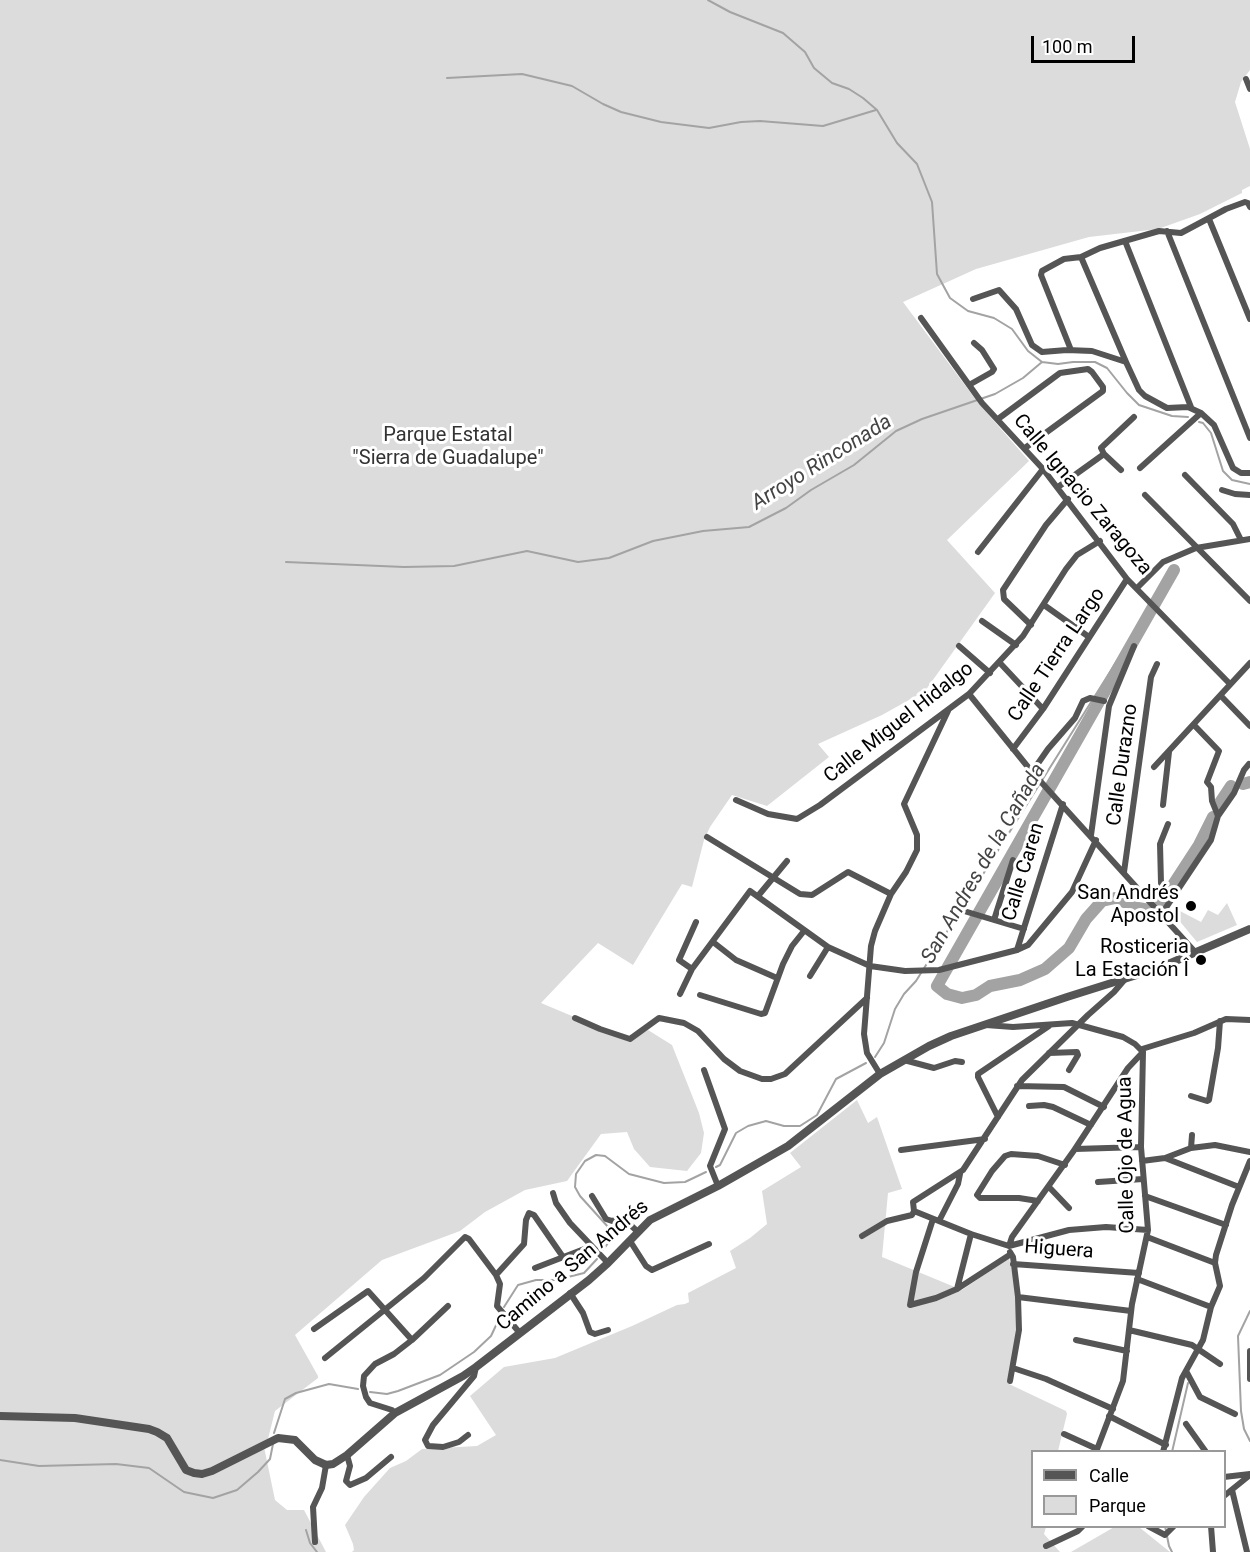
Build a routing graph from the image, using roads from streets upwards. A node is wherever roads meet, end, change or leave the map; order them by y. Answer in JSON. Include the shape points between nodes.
{"nodes":[{"id":1,"x":1246,"y":79,"type":"dead end"},
{"id":2,"x":1250,"y":89,"type":"edge"},
{"id":3,"x":1248,"y":205,"type":"edge"},
{"id":4,"x":1209,"y":219,"type":"junction"},
{"id":5,"x":1167,"y":231,"type":"junction"},
{"id":6,"x":1125,"y":241,"type":"junction"},
{"id":7,"x":1081,"y":257,"type":"junction"},
{"id":8,"x":973,"y":299,"type":"dead end"},
{"id":9,"x":921,"y":318,"type":"dead end"},
{"id":10,"x":1250,"y":319,"type":"edge"},
{"id":11,"x":974,"y":343,"type":"dead end"},
{"id":12,"x":1071,"y":350,"type":"junction"},
{"id":13,"x":1126,"y":362,"type":"junction"},
{"id":14,"x":969,"y":385,"type":"junction"},
{"id":15,"x":1191,"y":407,"type":"junction"},
{"id":16,"x":1201,"y":413,"type":"junction"},
{"id":17,"x":1134,"y":417,"type":"dead end"},
{"id":18,"x":998,"y":420,"type":"junction"},
{"id":19,"x":1250,"y":438,"type":"edge"},
{"id":20,"x":1025,"y":448,"type":"junction"},
{"id":21,"x":1104,"y":454,"type":"junction"},
{"id":22,"x":1140,"y":468,"type":"dead end"},
{"id":23,"x":1043,"y":469,"type":"junction"},
{"id":24,"x":1121,"y":470,"type":"dead end"},
{"id":25,"x":1250,"y":473,"type":"edge"},
{"id":26,"x":1185,"y":475,"type":"dead end"},
{"id":27,"x":1058,"y":487,"type":"junction"},
{"id":28,"x":1222,"y":490,"type":"dead end"},
{"id":29,"x":1145,"y":495,"type":"dead end"},
{"id":30,"x":1250,"y":495,"type":"edge"},
{"id":31,"x":1068,"y":500,"type":"junction"},
{"id":32,"x":1250,"y":539,"type":"edge"},
{"id":33,"x":1241,"y":540,"type":"junction"},
{"id":34,"x":1100,"y":541,"type":"junction"},
{"id":35,"x":1196,"y":548,"type":"junction"},
{"id":36,"x":978,"y":552,"type":"dead end"},
{"id":37,"x":1127,"y":579,"type":"junction"},
{"id":38,"x":1137,"y":588,"type":"junction"},
{"id":39,"x":1250,"y":601,"type":"edge"},
{"id":40,"x":1044,"y":605,"type":"junction"},
{"id":41,"x":982,"y":621,"type":"dead end"},
{"id":42,"x":1031,"y":625,"type":"junction"},
{"id":43,"x":1089,"y":637,"type":"junction"},
{"id":44,"x":1016,"y":645,"type":"junction"},
{"id":45,"x":958,"y":646,"type":"dead end"},
{"id":46,"x":1134,"y":646,"type":"dead end"},
{"id":47,"x":1000,"y":663,"type":"junction"},
{"id":48,"x":1250,"y":663,"type":"edge"},
{"id":49,"x":1157,"y":664,"type":"dead end"},
{"id":50,"x":990,"y":673,"type":"junction"},
{"id":51,"x":1230,"y":684,"type":"junction"},
{"id":52,"x":969,"y":694,"type":"junction"},
{"id":53,"x":1221,"y":696,"type":"junction"},
{"id":54,"x":1104,"y":701,"type":"dead end"},
{"id":55,"x":1043,"y":709,"type":"junction"},
{"id":56,"x":948,"y":711,"type":"junction"},
{"id":57,"x":1194,"y":725,"type":"junction"},
{"id":58,"x":1250,"y":726,"type":"edge"},
{"id":59,"x":1013,"y":749,"type":"junction"},
{"id":60,"x":1169,"y":751,"type":"junction"},
{"id":61,"x":1249,"y":764,"type":"edge"},
{"id":62,"x":1154,"y":767,"type":"dead end"},
{"id":63,"x":1032,"y":772,"type":"junction"},
{"id":64,"x":736,"y":800,"type":"dead end"},
{"id":65,"x":1063,"y":804,"type":"junction"},
{"id":66,"x":1163,"y":805,"type":"dead end"},
{"id":67,"x":1018,"y":814,"type":"dead end"},
{"id":68,"x":1218,"y":816,"type":"junction"},
{"id":69,"x":1168,"y":824,"type":"dead end"},
{"id":70,"x":1091,"y":835,"type":"junction"},
{"id":71,"x":707,"y":837,"type":"dead end"},
{"id":72,"x":1096,"y":840,"type":"junction"},
{"id":73,"x":788,"y":861,"type":"dead end"},
{"id":74,"x":1013,"y":861,"type":"dead end"},
{"id":75,"x":1124,"y":872,"type":"junction"},
{"id":76,"x":772,"y":878,"type":"junction"},
{"id":77,"x":891,"y":894,"type":"junction"},
{"id":78,"x":758,"y":896,"type":"junction"},
{"id":79,"x":1173,"y":897,"type":"junction"},
{"id":80,"x":964,"y":911,"type":"dead end"},
{"id":81,"x":1161,"y":915,"type":"junction"},
{"id":82,"x":1117,"y":916,"type":"dead end"},
{"id":83,"x":994,"y":920,"type":"junction"},
{"id":84,"x":696,"y":922,"type":"dead end"},
{"id":85,"x":1024,"y":928,"type":"junction"},
{"id":86,"x":1250,"y":929,"type":"edge"},
{"id":87,"x":804,"y":931,"type":"junction"},
{"id":88,"x":713,"y":942,"type":"junction"},
{"id":89,"x":828,"y":947,"type":"junction"},
{"id":90,"x":1017,"y":950,"type":"junction"},
{"id":91,"x":1196,"y":953,"type":"junction"},
{"id":92,"x":870,"y":966,"type":"junction"},
{"id":93,"x":692,"y":969,"type":"junction"},
{"id":94,"x":810,"y":976,"type":"dead end"},
{"id":95,"x":777,"y":978,"type":"junction"},
{"id":96,"x":1126,"y":978,"type":"junction"},
{"id":97,"x":680,"y":994,"type":"dead end"},
{"id":98,"x":700,"y":995,"type":"dead end"},
{"id":99,"x":867,"y":997,"type":"junction"},
{"id":100,"x":575,"y":1018,"type":"dead end"},
{"id":101,"x":1250,"y":1020,"type":"edge"},
{"id":102,"x":1220,"y":1021,"type":"junction"},
{"id":103,"x":1051,"y":1024,"type":"junction"},
{"id":104,"x":1079,"y":1024,"type":"junction"},
{"id":105,"x":986,"y":1026,"type":"junction"},
{"id":106,"x":1143,"y":1052,"type":"junction"},
{"id":107,"x":1049,"y":1053,"type":"junction"},
{"id":108,"x":904,"y":1060,"type":"junction"},
{"id":109,"x":962,"y":1062,"type":"dead end"},
{"id":110,"x":704,"y":1070,"type":"dead end"},
{"id":111,"x":1069,"y":1070,"type":"dead end"},
{"id":112,"x":880,"y":1074,"type":"junction"},
{"id":113,"x":1017,"y":1086,"type":"junction"},
{"id":114,"x":1191,"y":1096,"type":"dead end"},
{"id":115,"x":1029,"y":1106,"type":"dead end"},
{"id":116,"x":1104,"y":1107,"type":"junction"},
{"id":117,"x":998,"y":1117,"type":"junction"},
{"id":118,"x":1092,"y":1125,"type":"junction"},
{"id":119,"x":1192,"y":1135,"type":"dead end"},
{"id":120,"x":985,"y":1139,"type":"junction"},
{"id":121,"x":1141,"y":1147,"type":"junction"},
{"id":122,"x":1191,"y":1148,"type":"junction"},
{"id":123,"x":1075,"y":1149,"type":"junction"},
{"id":124,"x":901,"y":1150,"type":"dead end"},
{"id":125,"x":1250,"y":1152,"type":"edge"},
{"id":126,"x":1165,"y":1158,"type":"junction"},
{"id":127,"x":1142,"y":1161,"type":"junction"},
{"id":128,"x":1250,"y":1161,"type":"edge"},
{"id":129,"x":1065,"y":1165,"type":"junction"},
{"id":130,"x":960,"y":1174,"type":"junction"},
{"id":131,"x":1143,"y":1179,"type":"junction"},
{"id":132,"x":1098,"y":1182,"type":"dead end"},
{"id":133,"x":718,"y":1186,"type":"junction"},
{"id":134,"x":1049,"y":1187,"type":"junction"},
{"id":135,"x":1239,"y":1187,"type":"junction"},
{"id":136,"x":553,"y":1193,"type":"dead end"},
{"id":137,"x":592,"y":1196,"type":"dead end"},
{"id":138,"x":1145,"y":1197,"type":"junction"},
{"id":139,"x":1038,"y":1201,"type":"junction"},
{"id":140,"x":1069,"y":1208,"type":"dead end"},
{"id":141,"x":914,"y":1211,"type":"junction"},
{"id":142,"x":936,"y":1220,"type":"junction"},
{"id":143,"x":1226,"y":1225,"type":"junction"},
{"id":144,"x":1148,"y":1230,"type":"junction"},
{"id":145,"x":638,"y":1232,"type":"junction"},
{"id":146,"x":971,"y":1234,"type":"junction"},
{"id":147,"x":862,"y":1236,"type":"dead end"},
{"id":148,"x":1147,"y":1237,"type":"junction"},
{"id":149,"x":630,"y":1241,"type":"junction"},
{"id":150,"x":710,"y":1244,"type":"dead end"},
{"id":151,"x":592,"y":1246,"type":"junction"},
{"id":152,"x":1009,"y":1246,"type":"junction"},
{"id":153,"x":1011,"y":1254,"type":"junction"},
{"id":154,"x":563,"y":1257,"type":"junction"},
{"id":155,"x":608,"y":1263,"type":"junction"},
{"id":156,"x":1013,"y":1263,"type":"junction"},
{"id":157,"x":1215,"y":1263,"type":"junction"},
{"id":158,"x":535,"y":1268,"type":"dead end"},
{"id":159,"x":496,"y":1275,"type":"junction"},
{"id":160,"x":1138,"y":1276,"type":"junction"},
{"id":161,"x":957,"y":1289,"type":"junction"},
{"id":162,"x":570,"y":1293,"type":"junction"},
{"id":163,"x":1018,"y":1297,"type":"junction"},
{"id":164,"x":448,"y":1306,"type":"dead end"},
{"id":165,"x":1211,"y":1307,"type":"junction"},
{"id":166,"x":386,"y":1310,"type":"junction"},
{"id":167,"x":1131,"y":1311,"type":"junction"},
{"id":168,"x":314,"y":1329,"type":"dead end"},
{"id":169,"x":608,"y":1330,"type":"dead end"},
{"id":170,"x":1129,"y":1330,"type":"junction"},
{"id":171,"x":519,"y":1332,"type":"junction"},
{"id":172,"x":412,"y":1340,"type":"junction"},
{"id":173,"x":1076,"y":1340,"type":"dead end"},
{"id":174,"x":1198,"y":1348,"type":"junction"},
{"id":175,"x":1127,"y":1351,"type":"junction"},
{"id":176,"x":1250,"y":1352,"type":"edge"},
{"id":177,"x":325,"y":1358,"type":"dead end"},
{"id":178,"x":1220,"y":1364,"type":"dead end"},
{"id":179,"x":476,"y":1367,"type":"junction"},
{"id":180,"x":1013,"y":1368,"type":"junction"},
{"id":181,"x":1186,"y":1371,"type":"junction"},
{"id":182,"x":1250,"y":1379,"type":"edge"},
{"id":183,"x":1010,"y":1381,"type":"dead end"},
{"id":184,"x":1113,"y":1409,"type":"junction"},
{"id":185,"x":395,"y":1413,"type":"junction"},
{"id":186,"x":1235,"y":1414,"type":"dead end"},
{"id":187,"x":0,"y":1416,"type":"edge"},
{"id":188,"x":1109,"y":1416,"type":"junction"},
{"id":189,"x":1186,"y":1424,"type":"dead end"},
{"id":190,"x":1064,"y":1434,"type":"dead end"},
{"id":191,"x":468,"y":1435,"type":"dead end"},
{"id":192,"x":1165,"y":1448,"type":"edge"},
{"id":193,"x":1096,"y":1450,"type":"edge"},
{"id":194,"x":1205,"y":1450,"type":"edge"},
{"id":195,"x":347,"y":1455,"type":"junction"},
{"id":196,"x":391,"y":1457,"type":"dead end"},
{"id":197,"x":326,"y":1465,"type":"junction"},
{"id":198,"x":1250,"y":1474,"type":"edge"},
{"id":199,"x":1226,"y":1477,"type":"edge"},
{"id":200,"x":1232,"y":1490,"type":"junction"},
{"id":201,"x":1226,"y":1494,"type":"edge"},
{"id":202,"x":1082,"y":1528,"type":"edge"},
{"id":203,"x":1150,"y":1528,"type":"edge"},
{"id":204,"x":1173,"y":1528,"type":"edge"},
{"id":205,"x":1211,"y":1528,"type":"edge"},
{"id":206,"x":315,"y":1542,"type":"dead end"},
{"id":207,"x":1046,"y":1546,"type":"dead end"},
{"id":208,"x":1213,"y":1552,"type":"edge"},
{"id":209,"x":1247,"y":1552,"type":"edge"}],
"edges":[{"from":1,"to":2,"type":"street"},
{"from":3,"to":4,"type":"street","via":[[1226,209]]},
{"from":4,"to":5,"type":"street","via":[[1181,233]]},
{"from":4,"to":10,"type":"street"},
{"from":5,"to":6,"type":"street"},
{"from":5,"to":19,"type":"street"},
{"from":6,"to":7,"type":"street"},
{"from":6,"to":15,"type":"street"},
{"from":7,"to":12,"type":"street","via":[[1064,259],[1041,273]]},
{"from":7,"to":13,"type":"street"},
{"from":8,"to":12,"type":"street","via":[[998,289],[1016,309],[1033,346],[1045,352]]},
{"from":9,"to":14,"type":"street","name":"Calle Ignacio Zaragoza"},
{"from":11,"to":14,"type":"street","via":[[994,369]]},
{"from":12,"to":13,"type":"street","via":[[1092,351]]},
{"from":13,"to":15,"type":"street","via":[[1145,396],[1167,408]]},
{"from":14,"to":18,"type":"street","name":"Calle Ignacio Zaragoza"},
{"from":15,"to":16,"type":"street"},
{"from":16,"to":22,"type":"street"},
{"from":16,"to":25,"type":"street","via":[[1214,425],[1233,468]]},
{"from":17,"to":21,"type":"street","via":[[1103,444]]},
{"from":18,"to":20,"type":"street","name":"Calle Ignacio Zaragoza"},
{"from":18,"to":20,"type":"street","via":[[1057,375],[1090,370],[1103,390],[1101,393]]},
{"from":20,"to":23,"type":"street","name":"Calle Ignacio Zaragoza"},
{"from":21,"to":24,"type":"street"},
{"from":21,"to":27,"type":"street"},
{"from":23,"to":27,"type":"street","name":"Calle Ignacio Zaragoza"},
{"from":23,"to":36,"type":"street"},
{"from":26,"to":33,"type":"street","via":[[1233,524]]},
{"from":27,"to":31,"type":"street","name":"Calle Ignacio Zaragoza"},
{"from":28,"to":30,"type":"street"},
{"from":29,"to":35,"type":"street"},
{"from":31,"to":34,"type":"street","name":"Calle Ignacio Zaragoza"},
{"from":31,"to":42,"type":"street","via":[[1040,534],[1002,594]]},
{"from":32,"to":33,"type":"street"},
{"from":33,"to":35,"type":"street"},
{"from":34,"to":37,"type":"street","name":"Calle Ignacio Zaragoza"},
{"from":34,"to":40,"type":"street","name":"Calle Miguel Hidalgo","via":[[1077,555]]},
{"from":35,"to":38,"type":"street","via":[[1163,562]]},
{"from":35,"to":39,"type":"street"},
{"from":37,"to":38,"type":"street","name":"Calle Ignacio Zaragoza"},
{"from":37,"to":43,"type":"street","name":"Calle Tierra Largo"},
{"from":38,"to":51,"type":"street","name":"Calle Ignacio Zaragoza"},
{"from":40,"to":42,"type":"street","name":"Calle Miguel Hidalgo"},
{"from":40,"to":43,"type":"street"},
{"from":41,"to":44,"type":"street"},
{"from":42,"to":44,"type":"street","name":"Calle Miguel Hidalgo"},
{"from":43,"to":55,"type":"street","name":"Calle Tierra Largo"},
{"from":44,"to":47,"type":"street","name":"Calle Miguel Hidalgo"},
{"from":45,"to":50,"type":"street"},
{"from":46,"to":70,"type":"street","via":[[1109,705]]},
{"from":47,"to":50,"type":"street","name":"Calle Miguel Hidalgo"},
{"from":47,"to":55,"type":"street"},
{"from":48,"to":51,"type":"street"},
{"from":49,"to":75,"type":"street","name":"Calle Durazno","via":[[1151,677]]},
{"from":50,"to":52,"type":"street","name":"Calle Miguel Hidalgo"},
{"from":51,"to":53,"type":"street"},
{"from":52,"to":56,"type":"street","name":"Calle Miguel Hidalgo"},
{"from":52,"to":59,"type":"street","name":"Calle Durazno"},
{"from":53,"to":57,"type":"street"},
{"from":53,"to":58,"type":"street"},
{"from":54,"to":63,"type":"street","via":[[1083,701],[1075,718]]},
{"from":55,"to":59,"type":"street","name":"Calle Tierra Largo"},
{"from":56,"to":64,"type":"street","name":"Calle Miguel Hidalgo","via":[[797,819],[768,814]]},
{"from":56,"to":77,"type":"street","via":[[905,798],[917,850]]},
{"from":57,"to":60,"type":"street"},
{"from":57,"to":68,"type":"street","via":[[1219,752],[1207,782]]},
{"from":59,"to":63,"type":"street","name":"Calle Durazno"},
{"from":60,"to":62,"type":"street"},
{"from":60,"to":66,"type":"street"},
{"from":61,"to":68,"type":"street"},
{"from":63,"to":65,"type":"street","name":"Calle Durazno"},
{"from":63,"to":67,"type":"street"},
{"from":65,"to":70,"type":"street","name":"Calle Durazno"},
{"from":65,"to":85,"type":"street","name":"Calle Caren"},
{"from":68,"to":79,"type":"street","via":[[1210,840]]},
{"from":69,"to":79,"type":"street","via":[[1160,844],[1161,883]]},
{"from":70,"to":72,"type":"street","name":"Calle Durazno"},
{"from":71,"to":76,"type":"street"},
{"from":72,"to":75,"type":"street","name":"Calle Durazno"},
{"from":72,"to":90,"type":"street","via":[[1072,892],[1028,945]]},
{"from":73,"to":76,"type":"street"},
{"from":74,"to":83,"type":"street"},
{"from":75,"to":81,"type":"street","name":"Calle Durazno"},
{"from":76,"to":77,"type":"street","via":[[800,894],[812,895],[848,872]]},
{"from":76,"to":78,"type":"street"},
{"from":77,"to":92,"type":"street","via":[[873,938]]},
{"from":78,"to":87,"type":"street"},
{"from":78,"to":88,"type":"street","via":[[750,891]]},
{"from":79,"to":81,"type":"street"},
{"from":80,"to":83,"type":"street"},
{"from":81,"to":82,"type":"street"},
{"from":81,"to":91,"type":"street","name":"Calle Durazno"},
{"from":83,"to":85,"type":"street"},
{"from":84,"to":93,"type":"street","via":[[680,960]]},
{"from":85,"to":90,"type":"street","name":"Calle Caren"},
{"from":86,"to":91,"type":"street","name":"Camino a San Andrés"},
{"from":87,"to":89,"type":"street"},
{"from":87,"to":95,"type":"street"},
{"from":88,"to":93,"type":"street"},
{"from":88,"to":95,"type":"street","via":[[736,960]]},
{"from":89,"to":92,"type":"street"},
{"from":89,"to":94,"type":"street"},
{"from":90,"to":92,"type":"street","via":[[939,970]]},
{"from":91,"to":96,"type":"street","name":"Camino a San Andrés"},
{"from":92,"to":99,"type":"street"},
{"from":93,"to":97,"type":"street"},
{"from":95,"to":98,"type":"street","via":[[765,1013],[761,1014]]},
{"from":96,"to":104,"type":"street"},
{"from":96,"to":105,"type":"street","name":"Camino a San Andrés"},
{"from":99,"to":100,"type":"street","via":[[785,1074],[771,1079],[740,1071],[698,1031],[684,1023],[659,1018],[630,1039]]},
{"from":99,"to":112,"type":"street","via":[[865,1046]]},
{"from":101,"to":102,"type":"street"},
{"from":102,"to":106,"type":"street","via":[[1142,1049]]},
{"from":102,"to":114,"type":"street","via":[[1208,1101]]},
{"from":103,"to":104,"type":"street","name":"Calle Ojo de Agua"},
{"from":103,"to":105,"type":"street","name":"Calle Ojo de Agua"},
{"from":103,"to":117,"type":"street","via":[[977,1074]]},
{"from":104,"to":106,"type":"street","name":"Calle Ojo de Agua","via":[[1123,1038]]},
{"from":104,"to":107,"type":"street"},
{"from":105,"to":108,"type":"street","name":"Camino a San Andrés","via":[[951,1036]]},
{"from":106,"to":116,"type":"street"},
{"from":106,"to":121,"type":"street","name":"Calle Ojo de Agua"},
{"from":107,"to":111,"type":"street","via":[[1077,1052]]},
{"from":107,"to":113,"type":"street"},
{"from":108,"to":109,"type":"street","via":[[934,1068]]},
{"from":108,"to":112,"type":"street","name":"Camino a San Andrés"},
{"from":110,"to":133,"type":"street","via":[[725,1129],[710,1166]]},
{"from":112,"to":133,"type":"street","name":"Camino a San Andrés","via":[[797,1140]]},
{"from":113,"to":116,"type":"street","via":[[1059,1086]]},
{"from":113,"to":117,"type":"street"},
{"from":115,"to":118,"type":"street","via":[[1053,1107]]},
{"from":116,"to":118,"type":"street"},
{"from":117,"to":120,"type":"street"},
{"from":118,"to":123,"type":"street"},
{"from":119,"to":122,"type":"street"},
{"from":120,"to":124,"type":"street"},
{"from":120,"to":130,"type":"street"},
{"from":121,"to":123,"type":"street"},
{"from":121,"to":127,"type":"street","name":"Calle Ojo de Agua"},
{"from":122,"to":125,"type":"street","via":[[1215,1145]]},
{"from":122,"to":126,"type":"street"},
{"from":123,"to":129,"type":"street"},
{"from":126,"to":127,"type":"street"},
{"from":126,"to":135,"type":"street"},
{"from":127,"to":131,"type":"street","name":"Calle Ojo de Agua"},
{"from":128,"to":135,"type":"street"},
{"from":129,"to":134,"type":"street"},
{"from":129,"to":139,"type":"street","via":[[1038,1156],[1005,1156],[977,1195]]},
{"from":130,"to":141,"type":"street","via":[[913,1202]]},
{"from":130,"to":142,"type":"street"},
{"from":131,"to":132,"type":"street"},
{"from":131,"to":138,"type":"street","name":"Calle Ojo de Agua"},
{"from":133,"to":145,"type":"street","name":"Camino a San Andrés","via":[[655,1216]]},
{"from":134,"to":139,"type":"street"},
{"from":134,"to":140,"type":"street"},
{"from":135,"to":143,"type":"street"},
{"from":136,"to":151,"type":"street","via":[[570,1223]]},
{"from":137,"to":145,"type":"street","via":[[606,1219],[623,1218]]},
{"from":138,"to":143,"type":"street"},
{"from":138,"to":144,"type":"street","name":"Calle Ojo de Agua"},
{"from":139,"to":152,"type":"street"},
{"from":141,"to":142,"type":"street"},
{"from":141,"to":147,"type":"street"},
{"from":142,"to":146,"type":"street"},
{"from":142,"to":161,"type":"street","via":[[916,1272],[910,1305]]},
{"from":143,"to":157,"type":"street"},
{"from":144,"to":148,"type":"street","name":"Calle Ojo de Agua"},
{"from":144,"to":152,"type":"street","via":[[1069,1230]]},
{"from":145,"to":149,"type":"street","name":"Camino a San Andrés"},
{"from":146,"to":152,"type":"street"},
{"from":146,"to":161,"type":"street"},
{"from":148,"to":157,"type":"street"},
{"from":148,"to":160,"type":"street","name":"Calle Ojo de Agua"},
{"from":149,"to":150,"type":"street","via":[[652,1270]]},
{"from":149,"to":155,"type":"street","name":"Camino a San Andrés"},
{"from":151,"to":154,"type":"street"},
{"from":151,"to":155,"type":"street"},
{"from":152,"to":153,"type":"street"},
{"from":153,"to":156,"type":"street"},
{"from":153,"to":161,"type":"street"},
{"from":154,"to":158,"type":"street"},
{"from":154,"to":159,"type":"street","via":[[529,1213],[524,1244]]},
{"from":155,"to":162,"type":"street","name":"Camino a San Andrés"},
{"from":156,"to":160,"type":"street","name":"Higuera"},
{"from":156,"to":163,"type":"street"},
{"from":157,"to":165,"type":"street","via":[[1220,1286]]},
{"from":159,"to":166,"type":"street","via":[[466,1237]]},
{"from":159,"to":171,"type":"street","via":[[500,1284],[497,1306]]},
{"from":160,"to":165,"type":"street","name":"Higuera"},
{"from":160,"to":167,"type":"street","name":"Calle Ojo de Agua"},
{"from":162,"to":169,"type":"street","via":[[590,1332]]},
{"from":162,"to":171,"type":"street","name":"Camino a San Andrés"},
{"from":163,"to":167,"type":"street"},
{"from":163,"to":180,"type":"street","via":[[1019,1336]]},
{"from":164,"to":172,"type":"street"},
{"from":165,"to":174,"type":"street"},
{"from":166,"to":168,"type":"street","via":[[366,1291]]},
{"from":166,"to":172,"type":"street"},
{"from":166,"to":177,"type":"street"},
{"from":167,"to":170,"type":"street","name":"Calle Ojo de Agua"},
{"from":170,"to":174,"type":"street"},
{"from":170,"to":175,"type":"street","name":"Calle Ojo de Agua"},
{"from":171,"to":179,"type":"street","name":"Camino a San Andrés"},
{"from":172,"to":185,"type":"street","via":[[364,1376],[363,1386],[370,1403]]},
{"from":173,"to":175,"type":"street"},
{"from":174,"to":178,"type":"street"},
{"from":174,"to":181,"type":"street"},
{"from":175,"to":184,"type":"street","name":"Calle Ojo de Agua","via":[[1123,1381]]},
{"from":176,"to":182,"type":"street"},
{"from":179,"to":185,"type":"street","name":"Camino a San Andrés"},
{"from":179,"to":191,"type":"street","via":[[474,1376],[425,1440],[428,1446],[443,1447]]},
{"from":180,"to":183,"type":"street"},
{"from":180,"to":184,"type":"street"},
{"from":181,"to":186,"type":"street","via":[[1200,1397]]},
{"from":181,"to":192,"type":"street"},
{"from":184,"to":188,"type":"street","name":"Calle Ojo de Agua"},
{"from":185,"to":195,"type":"street","name":"Camino a San Andrés"},
{"from":187,"to":197,"type":"street","via":[[75,1418],[149,1429],[166,1438],[186,1470],[194,1473],[212,1471],[278,1438],[294,1440],[315,1461]]},
{"from":188,"to":192,"type":"street"},
{"from":188,"to":193,"type":"street","name":"Calle Ojo de Agua"},
{"from":189,"to":194,"type":"street"},
{"from":190,"to":193,"type":"street"},
{"from":195,"to":196,"type":"street","via":[[350,1466],[346,1481],[350,1485],[366,1479]]},
{"from":195,"to":197,"type":"street","name":"Camino a San Andrés"},
{"from":197,"to":206,"type":"street","via":[[313,1508]]},
{"from":198,"to":199,"type":"street"},
{"from":198,"to":200,"type":"street"},
{"from":200,"to":201,"type":"street"},
{"from":200,"to":209,"type":"street"},
{"from":202,"to":207,"type":"street"},
{"from":203,"to":204,"type":"street","via":[[1165,1535]]},
{"from":205,"to":208,"type":"street"}]}
